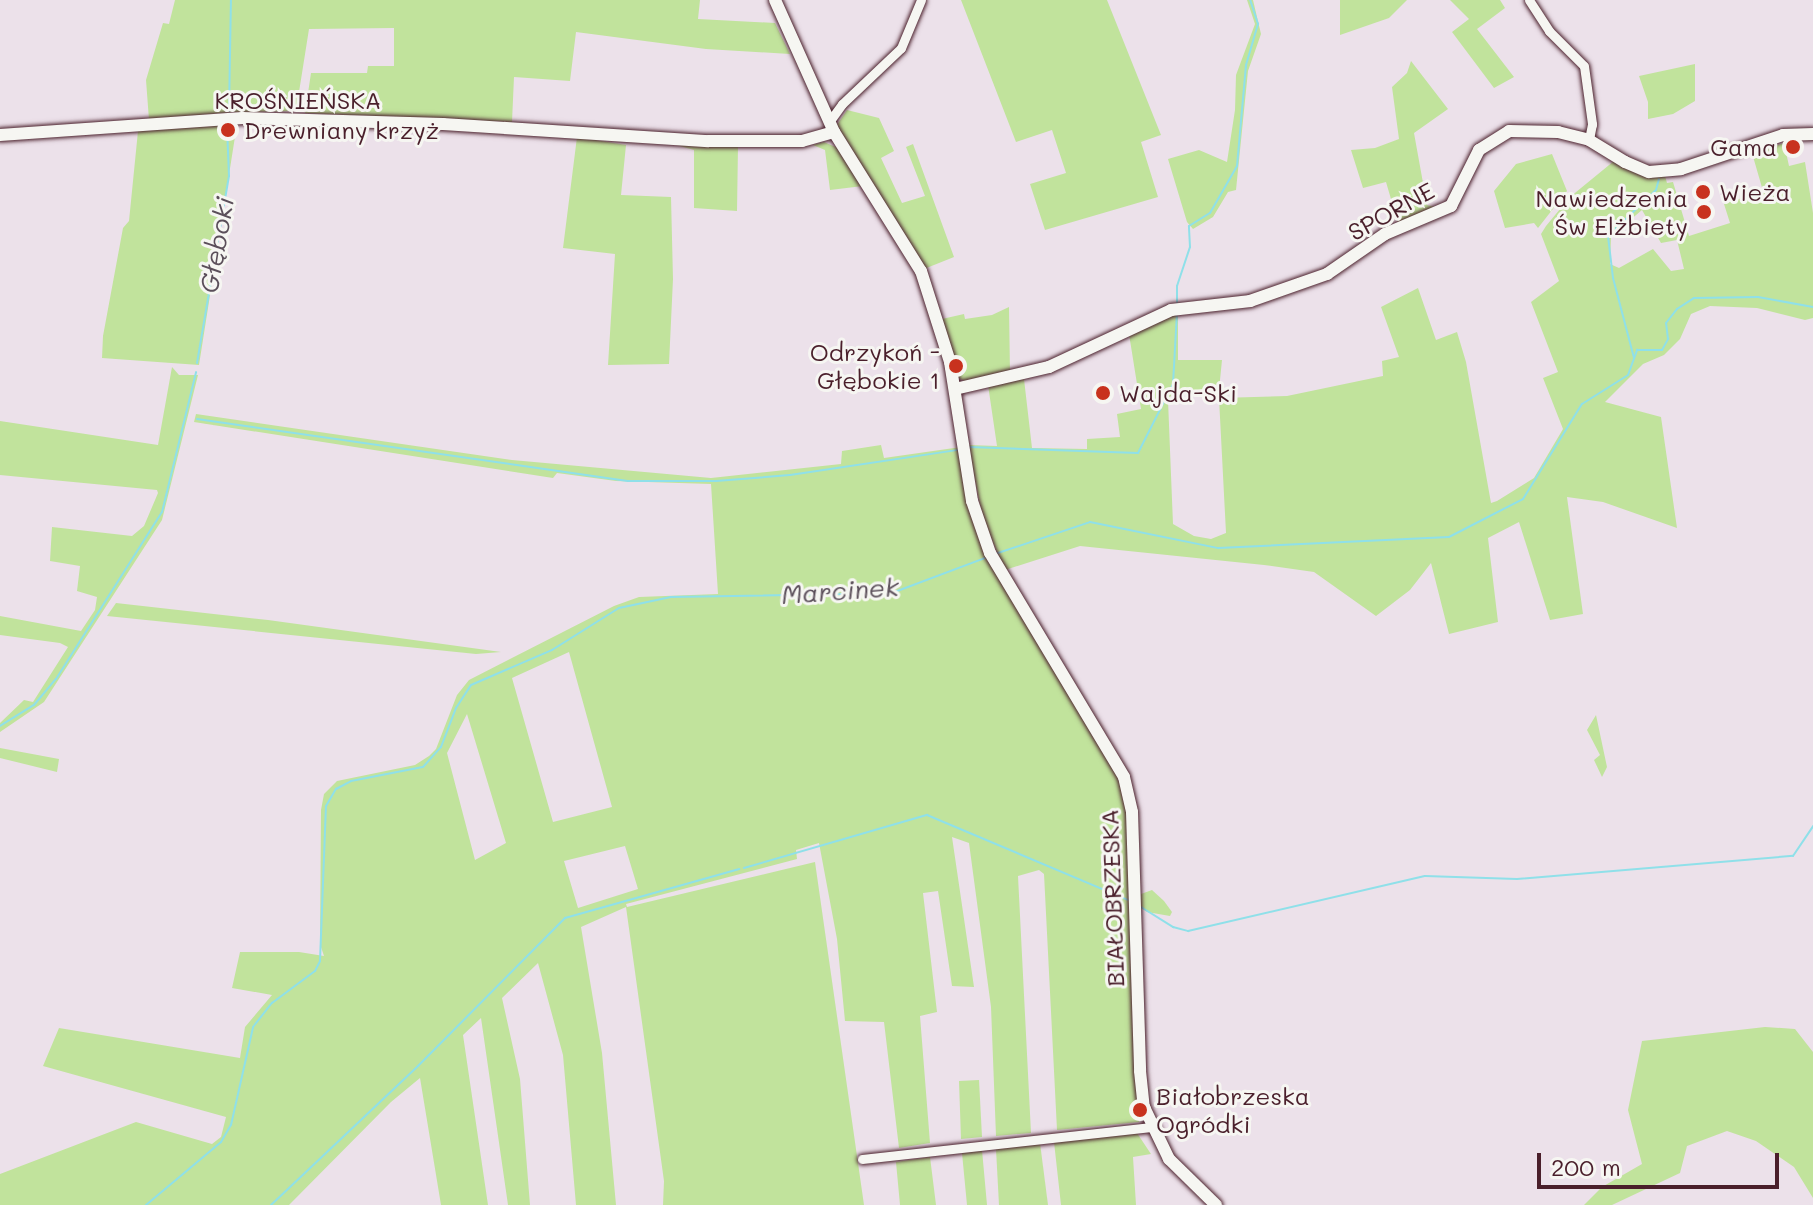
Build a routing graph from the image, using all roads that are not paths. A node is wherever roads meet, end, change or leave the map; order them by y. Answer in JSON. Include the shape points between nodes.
{"nodes":[{"id":1,"x":775,"y":0,"type":"edge"},
{"id":2,"x":921,"y":0,"type":"edge"},
{"id":3,"x":1529,"y":0,"type":"edge"},
{"id":4,"x":832,"y":127,"type":"junction"},
{"id":5,"x":1813,"y":134,"type":"edge"},
{"id":6,"x":0,"y":135,"type":"edge"},
{"id":7,"x":1589,"y":140,"type":"junction"},
{"id":8,"x":959,"y":388,"type":"junction"},
{"id":9,"x":1151,"y":1127,"type":"junction"},
{"id":10,"x":862,"y":1159,"type":"dead end"},
{"id":11,"x":1216,"y":1205,"type":"edge"}],
"edges":[{"from":1,"to":4,"type":"street","name":"BIAŁOBRZESKA"},
{"from":2,"to":4,"type":"street","via":[[901,48],[842,104]]},
{"from":3,"to":7,"type":"street","via":[[1549,31],[1584,66],[1592,124]]},
{"from":4,"to":6,"type":"street","name":"KROŚNIEŃSKA","via":[[802,141],[708,141],[242,118]]},
{"from":4,"to":8,"type":"street","name":"BIAŁOBRZESKA","via":[[921,271]]},
{"from":5,"to":7,"type":"street","name":"SPORNE","via":[[1766,140],[1669,172],[1639,169]]},
{"from":7,"to":8,"type":"street","name":"SPORNE","via":[[1526,129],[1498,135],[1479,150],[1451,206],[1385,234],[1327,274],[1250,301],[1177,309],[1049,367]]},
{"from":8,"to":9,"type":"street","name":"BIAŁOBRZESKA","via":[[972,501],[992,556],[1109,749],[1129,793],[1140,1071]]},
{"from":9,"to":10,"type":"street"},
{"from":9,"to":11,"type":"street","name":"BIAŁOBRZESKA","via":[[1169,1159]]}]}
